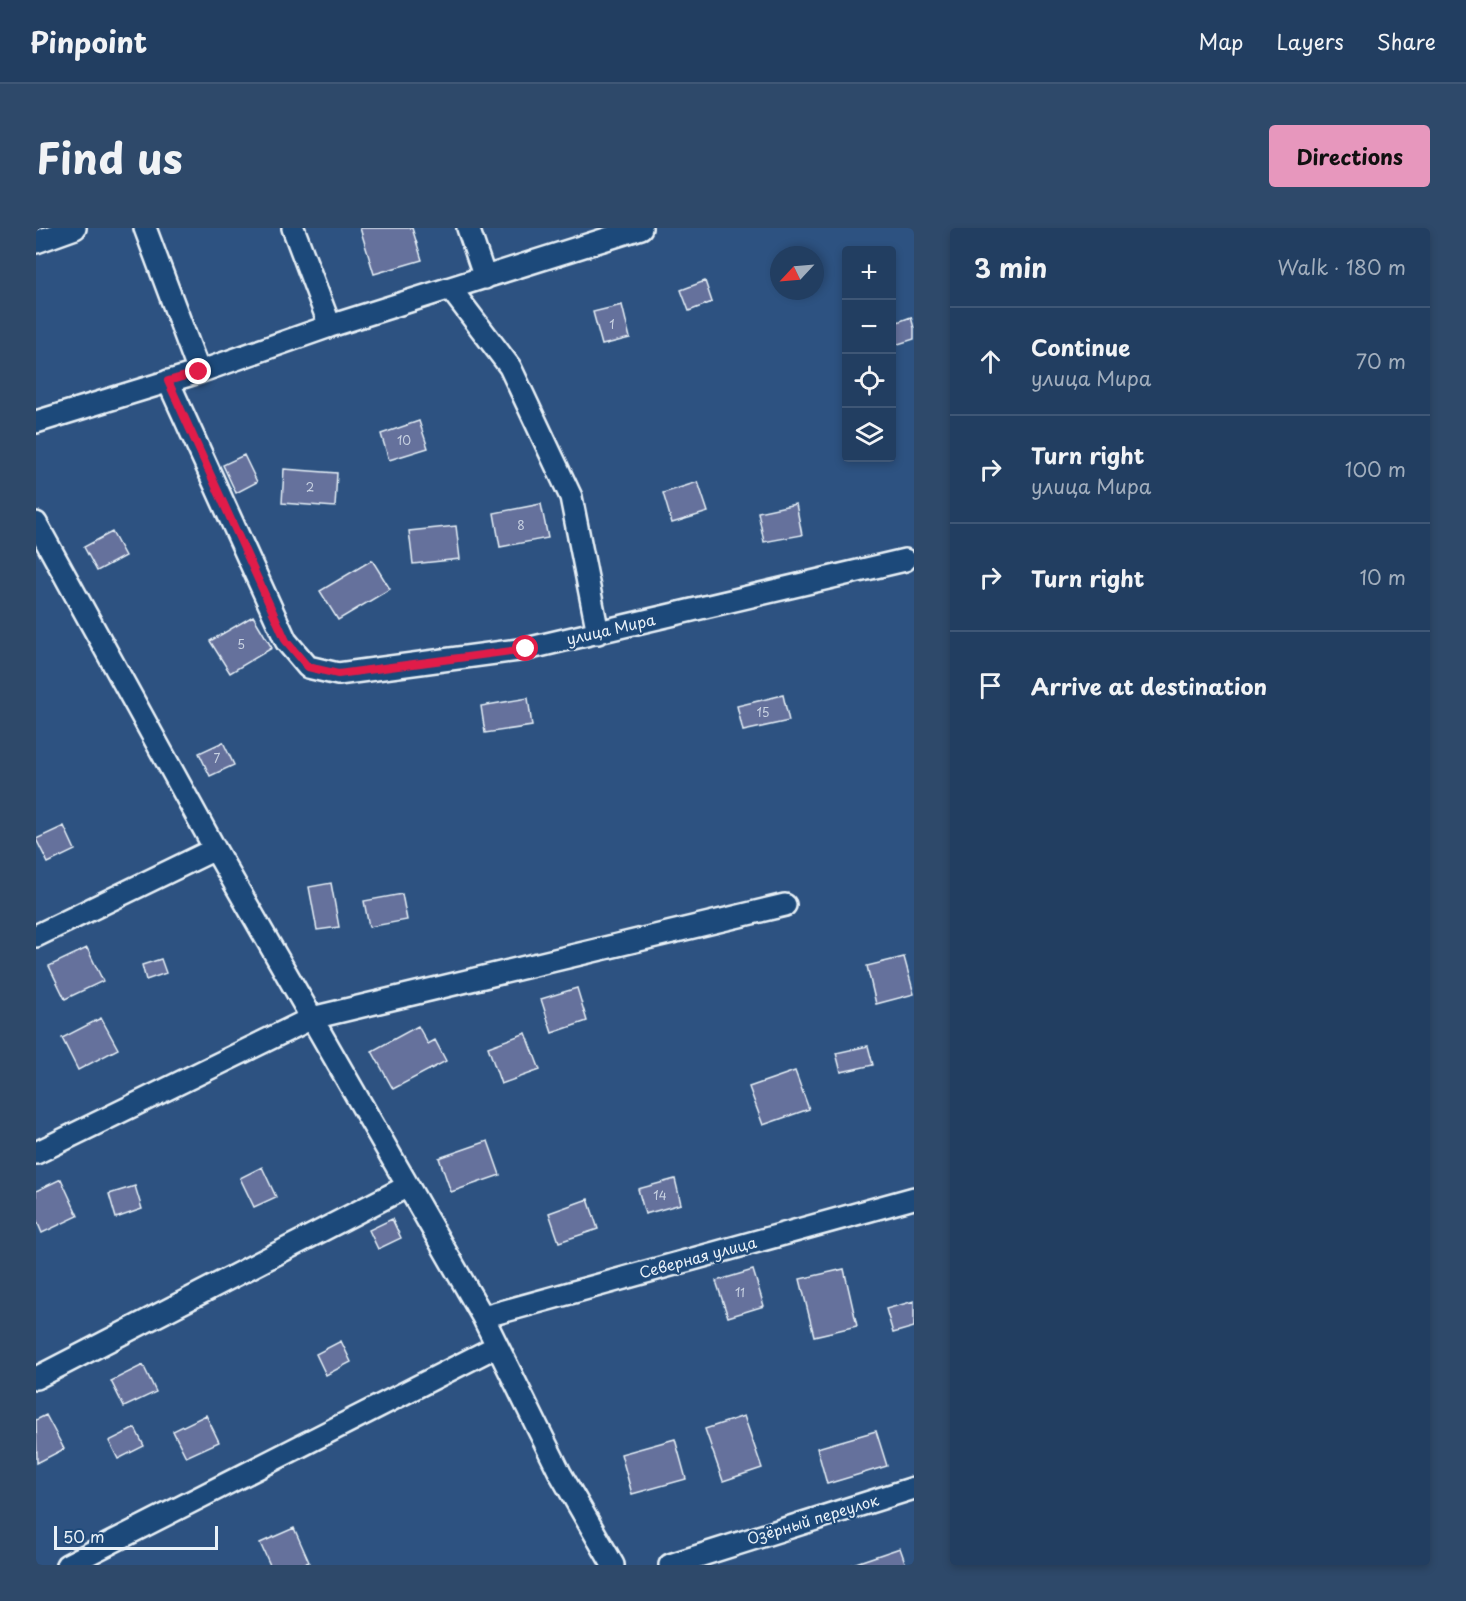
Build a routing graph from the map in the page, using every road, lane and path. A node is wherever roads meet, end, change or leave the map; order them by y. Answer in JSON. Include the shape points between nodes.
{"nodes":[{"id":1,"x":75,"y":228,"type":"edge"},
{"id":2,"x":145,"y":228,"type":"edge"},
{"id":3,"x":293,"y":228,"type":"edge"},
{"id":4,"x":468,"y":228,"type":"edge"},
{"id":5,"x":642,"y":228,"type":"edge"},
{"id":6,"x":36,"y":242,"type":"edge"},
{"id":7,"x":485,"y":278,"type":"junction"},
{"id":8,"x":450,"y":288,"type":"junction"},
{"id":9,"x":330,"y":326,"type":"junction"},
{"id":10,"x":199,"y":372,"type":"junction"},
{"id":11,"x":168,"y":381,"type":"junction"},
{"id":12,"x":36,"y":422,"type":"edge"},
{"id":13,"x":36,"y":523,"type":"edge"},
{"id":14,"x":905,"y":560,"type":"dead end"},
{"id":15,"x":598,"y":633,"type":"junction"},
{"id":16,"x":215,"y":849,"type":"junction"},
{"id":17,"x":785,"y":905,"type":"dead end"},
{"id":18,"x":36,"y":936,"type":"edge"},
{"id":19,"x":312,"y":1018,"type":"junction"},
{"id":20,"x":36,"y":1153,"type":"edge"},
{"id":21,"x":408,"y":1186,"type":"junction"},
{"id":22,"x":914,"y":1198,"type":"edge"},
{"id":23,"x":483,"y":1317,"type":"junction"},
{"id":24,"x":497,"y":1346,"type":"junction"},
{"id":25,"x":36,"y":1378,"type":"edge"},
{"id":26,"x":914,"y":1488,"type":"edge"},
{"id":27,"x":673,"y":1564,"type":"edge"},
{"id":28,"x":67,"y":1565,"type":"edge"},
{"id":29,"x":613,"y":1565,"type":"edge"}],
"edges":[{"from":1,"to":6,"type":"street"},
{"from":2,"to":10,"type":"street"},
{"from":3,"to":9,"type":"street"},
{"from":4,"to":7,"type":"street"},
{"from":5,"to":7,"type":"street"},
{"from":7,"to":8,"type":"street"},
{"from":8,"to":9,"type":"street"},
{"from":8,"to":15,"type":"street","via":[[510,367],[572,497]]},
{"from":9,"to":10,"type":"street"},
{"from":10,"to":11,"type":"street"},
{"from":11,"to":12,"type":"street"},
{"from":11,"to":15,"type":"street","name":"улица Мира","via":[[286,641],[308,667],[338,674],[526,649]]},
{"from":13,"to":16,"type":"street"},
{"from":14,"to":15,"type":"street","name":"улица Мира"},
{"from":16,"to":18,"type":"street"},
{"from":16,"to":19,"type":"street"},
{"from":17,"to":19,"type":"street"},
{"from":19,"to":20,"type":"street"},
{"from":19,"to":21,"type":"street"},
{"from":21,"to":23,"type":"street"},
{"from":21,"to":25,"type":"street"},
{"from":22,"to":23,"type":"street","name":"Северная улица"},
{"from":23,"to":24,"type":"street"},
{"from":24,"to":28,"type":"street"},
{"from":24,"to":29,"type":"street","via":[[560,1473]]},
{"from":26,"to":27,"type":"street","name":"Озёрный переулок"}]}
